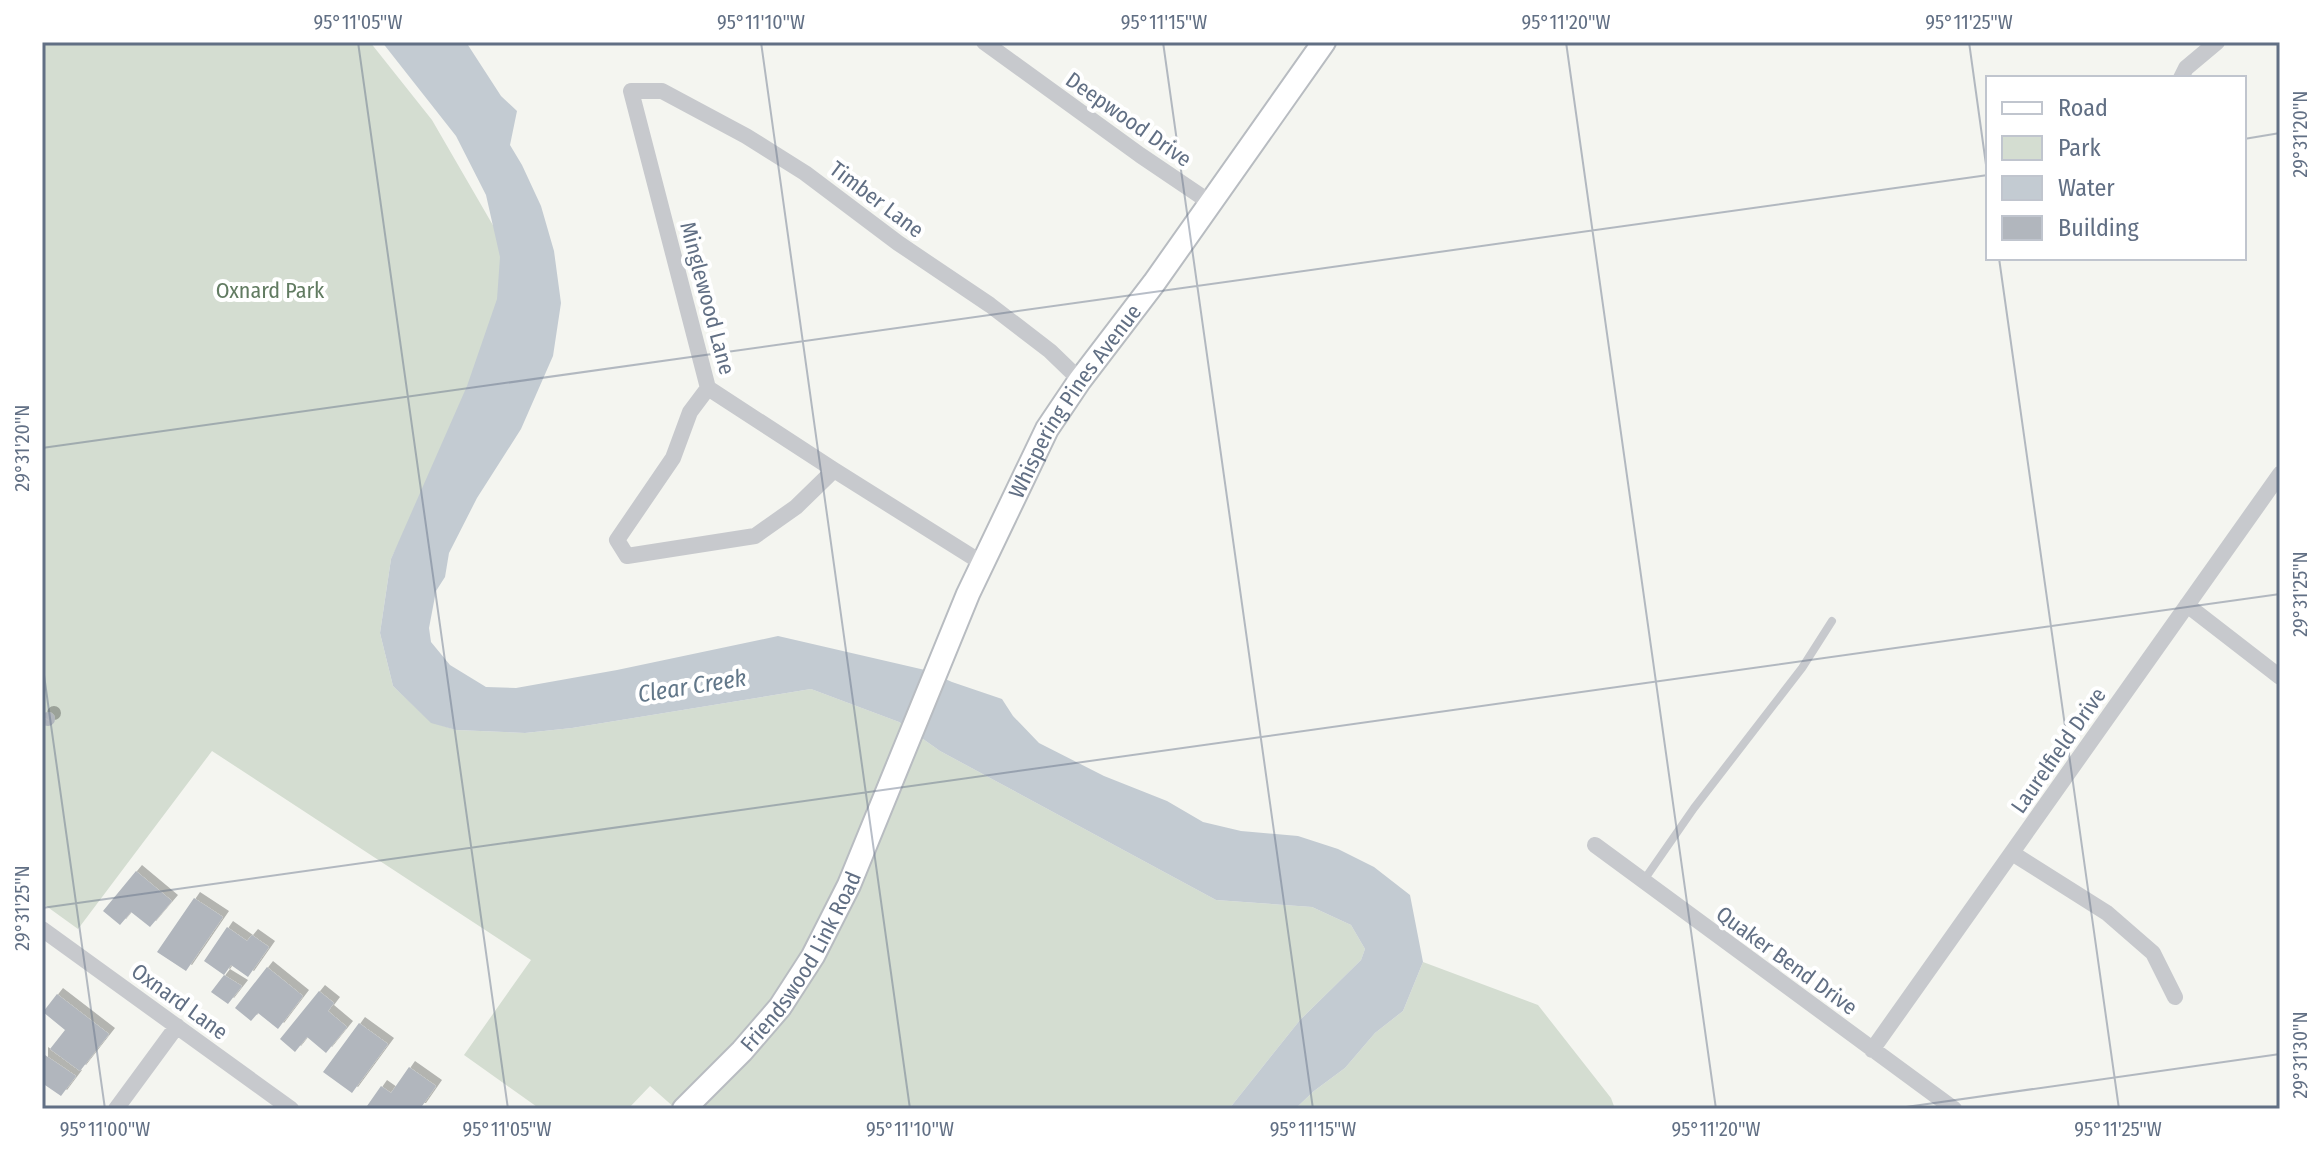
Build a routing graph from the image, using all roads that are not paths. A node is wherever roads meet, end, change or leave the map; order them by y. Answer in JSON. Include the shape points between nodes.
{"nodes":[{"id":1,"x":984,"y":42,"type":"edge"},
{"id":2,"x":1324,"y":42,"type":"edge"},
{"id":3,"x":2217,"y":42,"type":"edge"},
{"id":4,"x":2182,"y":76,"type":"edge"},
{"id":5,"x":631,"y":91,"type":"joint"},
{"id":6,"x":1211,"y":203,"type":"junction"},
{"id":7,"x":1080,"y":380,"type":"junction"},
{"id":8,"x":708,"y":388,"type":"junction"},
{"id":9,"x":834,"y":470,"type":"junction"},
{"id":10,"x":2280,"y":474,"type":"edge"},
{"id":11,"x":982,"y":563,"type":"junction"},
{"id":12,"x":2187,"y":605,"type":"junction"},
{"id":13,"x":1832,"y":621,"type":"dead end"},
{"id":14,"x":2280,"y":677,"type":"edge"},
{"id":15,"x":887,"y":794,"type":"joint"},
{"id":16,"x":1595,"y":845,"type":"dead end"},
{"id":17,"x":2012,"y":853,"type":"junction"},
{"id":18,"x":1643,"y":881,"type":"junction"},
{"id":19,"x":42,"y":929,"type":"edge"},
{"id":20,"x":2175,"y":997,"type":"dead end"},
{"id":21,"x":177,"y":1026,"type":"junction"},
{"id":22,"x":1872,"y":1050,"type":"junction"},
{"id":23,"x":116,"y":1109,"type":"edge"},
{"id":24,"x":291,"y":1109,"type":"edge"},
{"id":25,"x":684,"y":1109,"type":"edge"},
{"id":26,"x":1954,"y":1109,"type":"edge"}],
"edges":[{"from":1,"to":6,"type":"street","name":"Deepwood Drive"},
{"from":2,"to":6,"type":"main road","name":"Whispering Pines Avenue"},
{"from":3,"to":4,"type":"street"},
{"from":5,"to":7,"type":"street","name":"Timber Lane","via":[[662,91],[805,173],[990,305]]},
{"from":5,"to":8,"type":"street","name":"Minglewood Lane"},
{"from":6,"to":7,"type":"main road","name":"Whispering Pines Avenue"},
{"from":7,"to":11,"type":"main road","name":"Whispering Pines Avenue","via":[[1047,429]]},
{"from":8,"to":9,"type":"street","name":"Minglewood Lane"},
{"from":8,"to":9,"type":"street","via":[[690,412],[673,458],[617,540],[627,556],[755,536],[796,507]]},
{"from":9,"to":11,"type":"street","name":"Minglewood Lane"},
{"from":10,"to":12,"type":"street","name":"Laurelfield Drive"},
{"from":11,"to":15,"type":"main road","name":"Whispering Pines Avenue"},
{"from":12,"to":14,"type":"street"},
{"from":12,"to":17,"type":"street","name":"Laurelfield Drive"},
{"from":13,"to":18,"type":"lane"},
{"from":15,"to":25,"type":"main road","name":"Friendswood Link Road","via":[[813,956],[780,1007]]},
{"from":16,"to":18,"type":"street","name":"Quaker Bend Drive"},
{"from":17,"to":20,"type":"street","via":[[2107,913],[2153,953]]},
{"from":17,"to":22,"type":"street","name":"Laurelfield Drive"},
{"from":18,"to":22,"type":"street","name":"Quaker Bend Drive"},
{"from":19,"to":21,"type":"street","name":"Oxnard Lane"},
{"from":21,"to":23,"type":"street"},
{"from":21,"to":24,"type":"street","name":"Oxnard Lane"},
{"from":22,"to":26,"type":"street","name":"Quaker Bend Drive"}]}
